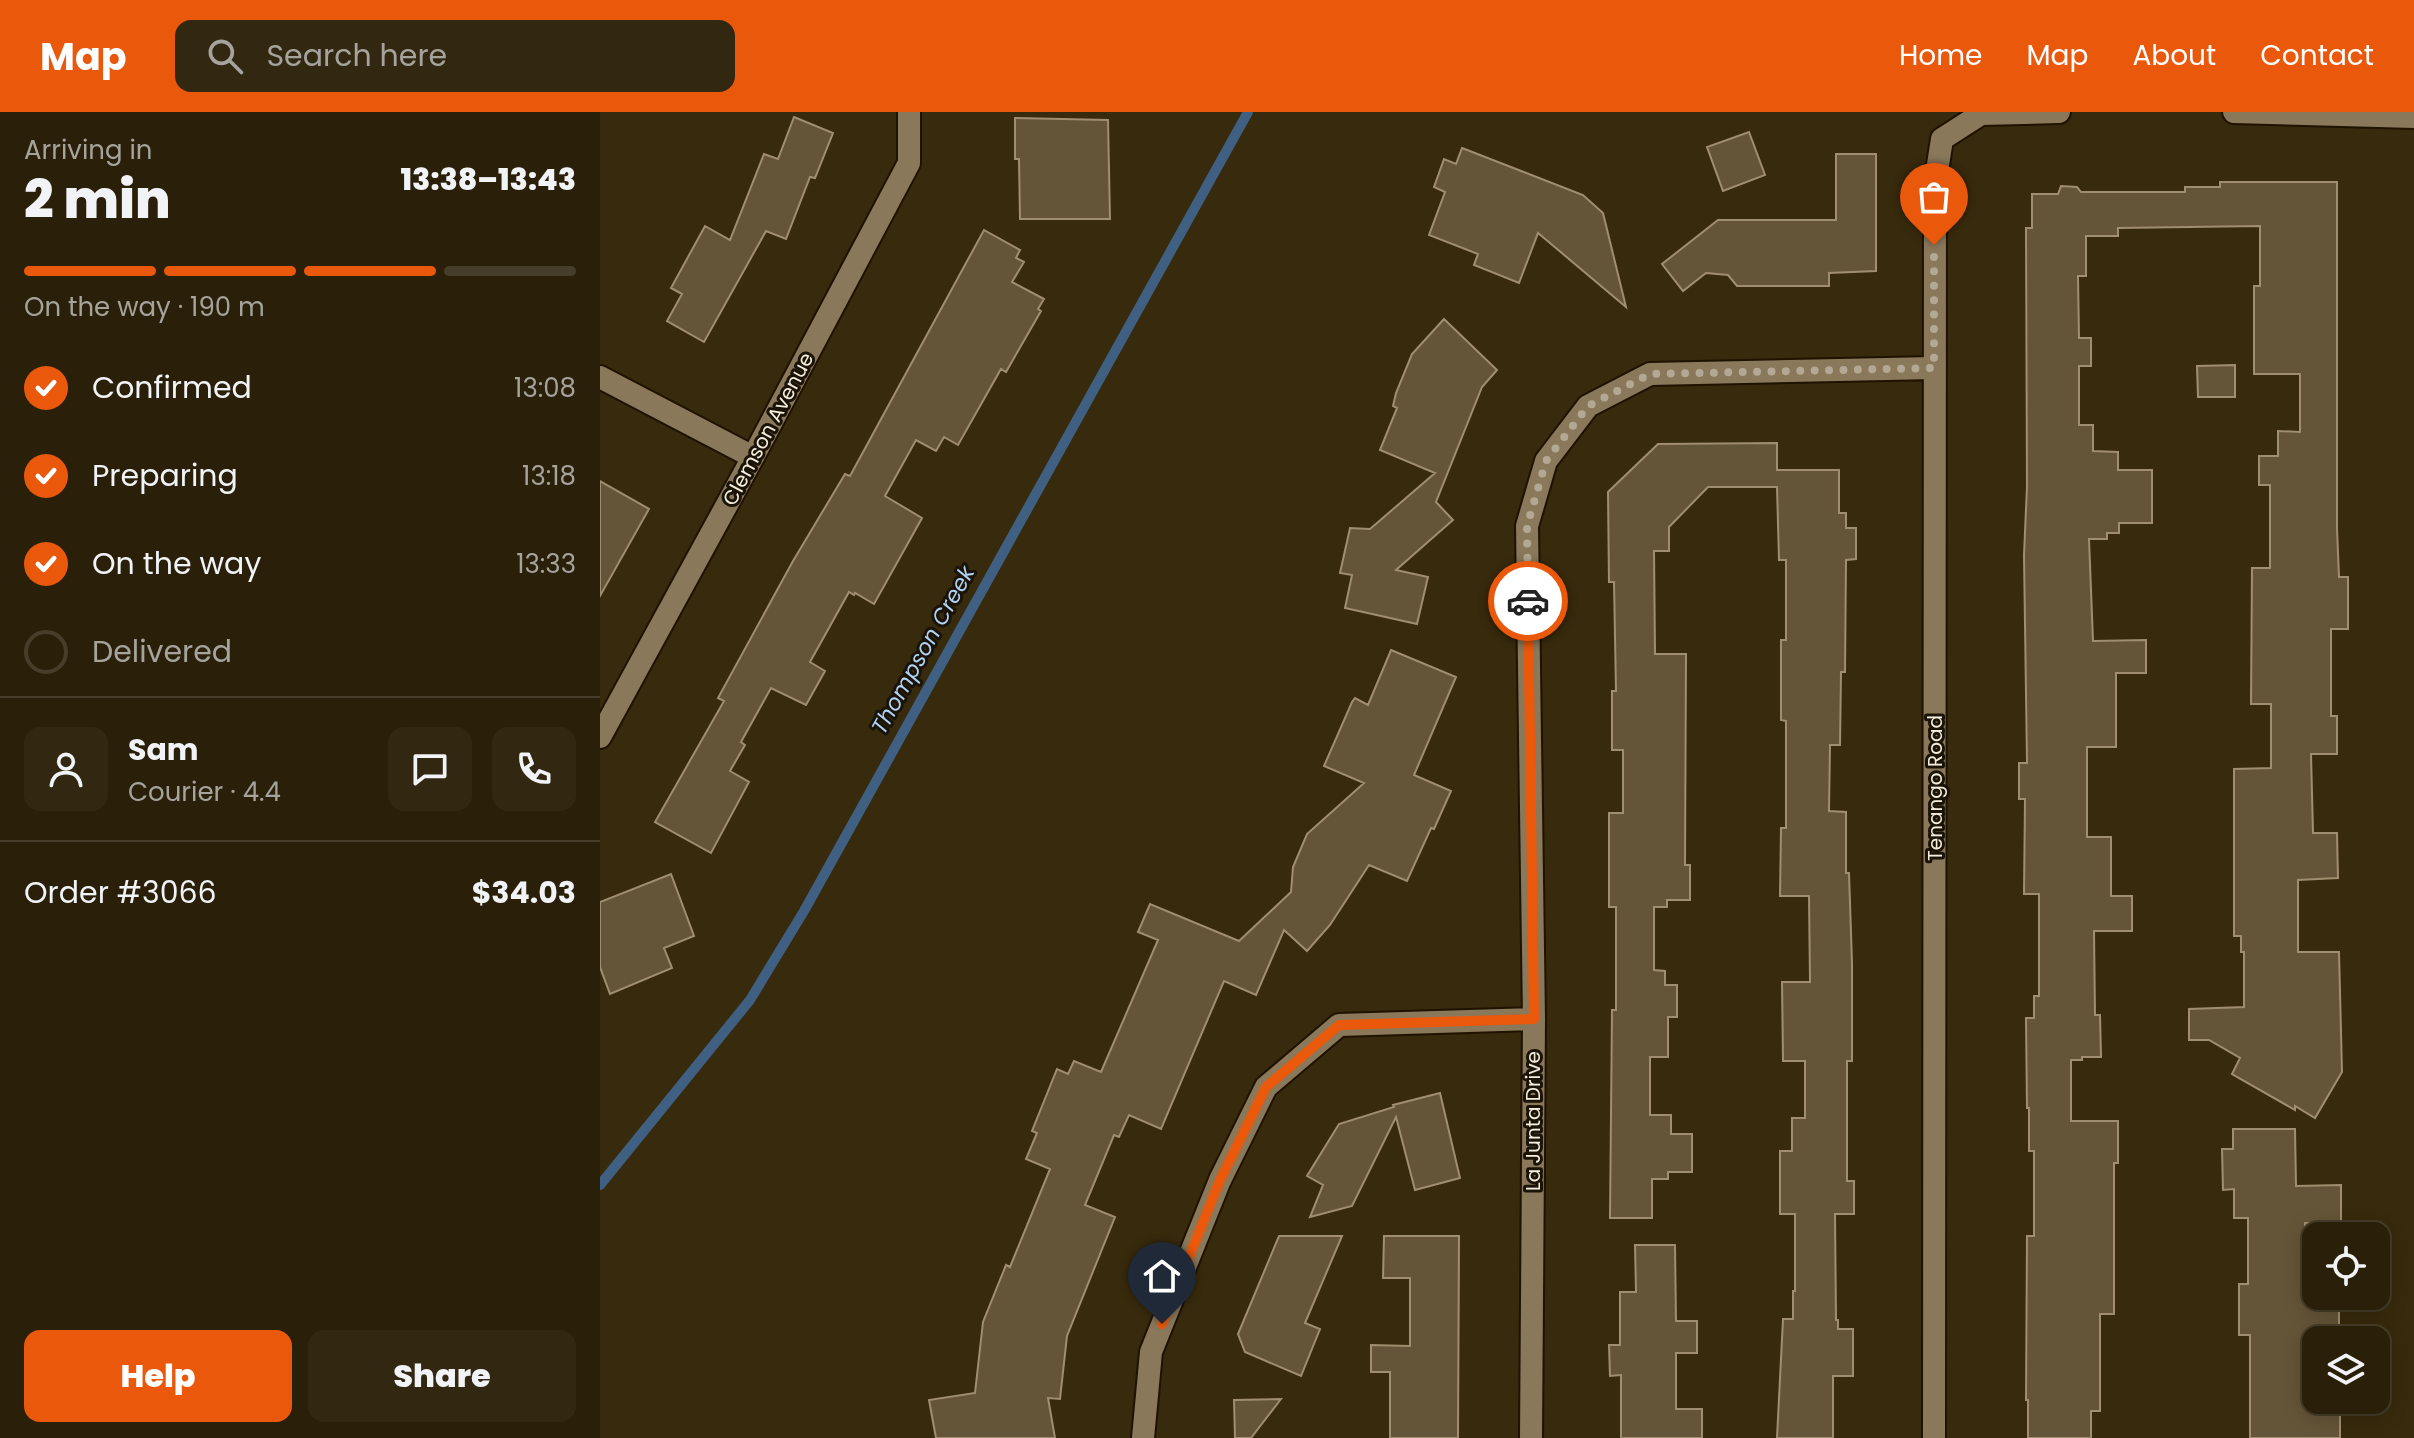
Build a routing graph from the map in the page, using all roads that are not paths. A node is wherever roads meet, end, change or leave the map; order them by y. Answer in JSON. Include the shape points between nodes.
{"nodes":[{"id":1,"x":909,"y":112,"type":"edge"},
{"id":2,"x":2059,"y":112,"type":"edge"},
{"id":3,"x":2234,"y":112,"type":"edge"},
{"id":4,"x":2414,"y":117,"type":"edge"},
{"id":5,"x":1934,"y":368,"type":"junction"},
{"id":6,"x":600,"y":377,"type":"edge"},
{"id":7,"x":753,"y":457,"type":"junction"},
{"id":8,"x":600,"y":737,"type":"edge"},
{"id":9,"x":1534,"y":1019,"type":"junction"},
{"id":10,"x":1143,"y":1438,"type":"edge"},
{"id":11,"x":1531,"y":1438,"type":"edge"},
{"id":12,"x":1934,"y":1438,"type":"edge"}],
"edges":[{"from":1,"to":7,"type":"street","name":"Clemson Avenue","via":[[909,163]]},
{"from":2,"to":5,"type":"street","name":"Tenango Road","via":[[1981,114],[1942,139],[1935,184]]},
{"from":3,"to":4,"type":"street"},
{"from":5,"to":9,"type":"street","name":"La Junta Drive","via":[[1650,374],[1588,406],[1546,461],[1527,526]]},
{"from":5,"to":12,"type":"street","name":"Tenango Road"},
{"from":6,"to":7,"type":"street"},
{"from":7,"to":8,"type":"street","name":"Clemson Avenue"},
{"from":9,"to":10,"type":"street","via":[[1339,1025],[1266,1087],[1220,1180],[1151,1352]]},
{"from":9,"to":11,"type":"street","name":"La Junta Drive"}]}
